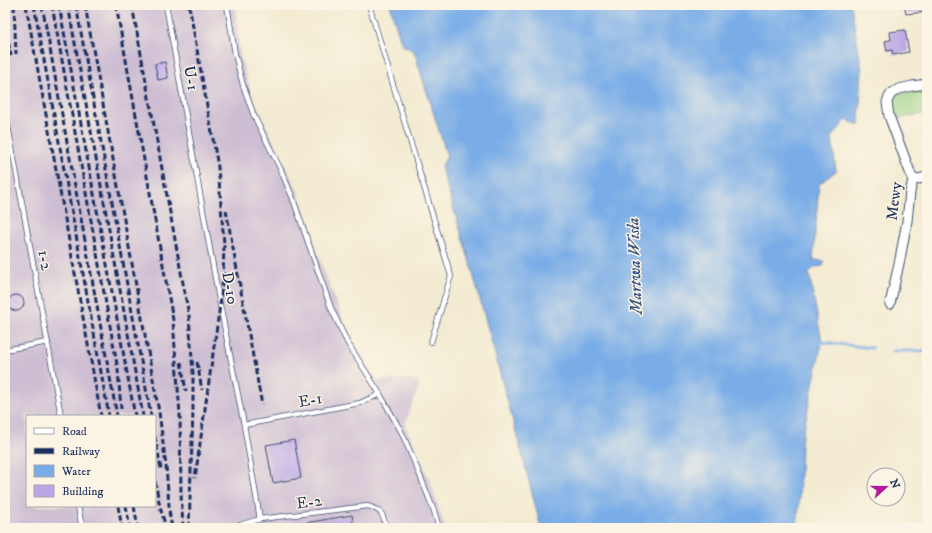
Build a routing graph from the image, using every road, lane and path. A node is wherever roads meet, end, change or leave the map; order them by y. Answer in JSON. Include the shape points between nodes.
{"nodes":[{"id":1,"x":166,"y":5,"type":"edge"},
{"id":2,"x":226,"y":5,"type":"edge"},
{"id":3,"x":369,"y":5,"type":"edge"},
{"id":4,"x":927,"y":84,"type":"edge"},
{"id":5,"x":5,"y":110,"type":"edge"},
{"id":6,"x":13,"y":152,"type":"junction"},
{"id":7,"x":5,"y":154,"type":"edge"},
{"id":8,"x":193,"y":156,"type":"joint"},
{"id":9,"x":927,"y":177,"type":"edge"},
{"id":10,"x":913,"y":180,"type":"junction"},
{"id":11,"x":890,"y":304,"type":"dead end"},
{"id":12,"x":48,"y":342,"type":"junction"},
{"id":13,"x":431,"y":342,"type":"dead end"},
{"id":14,"x":5,"y":350,"type":"edge"},
{"id":15,"x":380,"y":394,"type":"junction"},
{"id":16,"x":61,"y":415,"type":"edge"},
{"id":17,"x":244,"y":425,"type":"junction"},
{"id":18,"x":78,"y":507,"type":"edge"},
{"id":19,"x":260,"y":519,"type":"junction"},
{"id":20,"x":82,"y":528,"type":"edge"},
{"id":21,"x":232,"y":528,"type":"edge"},
{"id":22,"x":386,"y":528,"type":"edge"},
{"id":23,"x":439,"y":528,"type":"edge"}],
"edges":[{"from":1,"to":8,"type":"lane","name":"U-1"},
{"from":2,"to":15,"type":"lane","via":[[235,54],[254,116],[292,196],[334,315],[347,342]]},
{"from":3,"to":13,"type":"lane","via":[[451,276]]},
{"from":4,"to":10,"type":"street","name":"Mewy","via":[[899,89],[887,102],[889,116]]},
{"from":5,"to":6,"type":"lane","name":"1-2"},
{"from":6,"to":7,"type":"lane"},
{"from":6,"to":12,"type":"lane","name":"1-2"},
{"from":8,"to":17,"type":"lane","name":"D-10"},
{"from":9,"to":10,"type":"street"},
{"from":10,"to":11,"type":"street","name":"Mewy"},
{"from":12,"to":14,"type":"lane"},
{"from":12,"to":16,"type":"lane","name":"1-2"},
{"from":15,"to":17,"type":"lane","name":"E-1","via":[[360,403]]},
{"from":15,"to":23,"type":"lane","via":[[411,453]]},
{"from":17,"to":19,"type":"lane","name":"D-10"},
{"from":18,"to":20,"type":"lane"},
{"from":19,"to":21,"type":"lane","name":"E-2"},
{"from":19,"to":22,"type":"lane","name":"E-2","via":[[368,506],[379,510]]}]}
